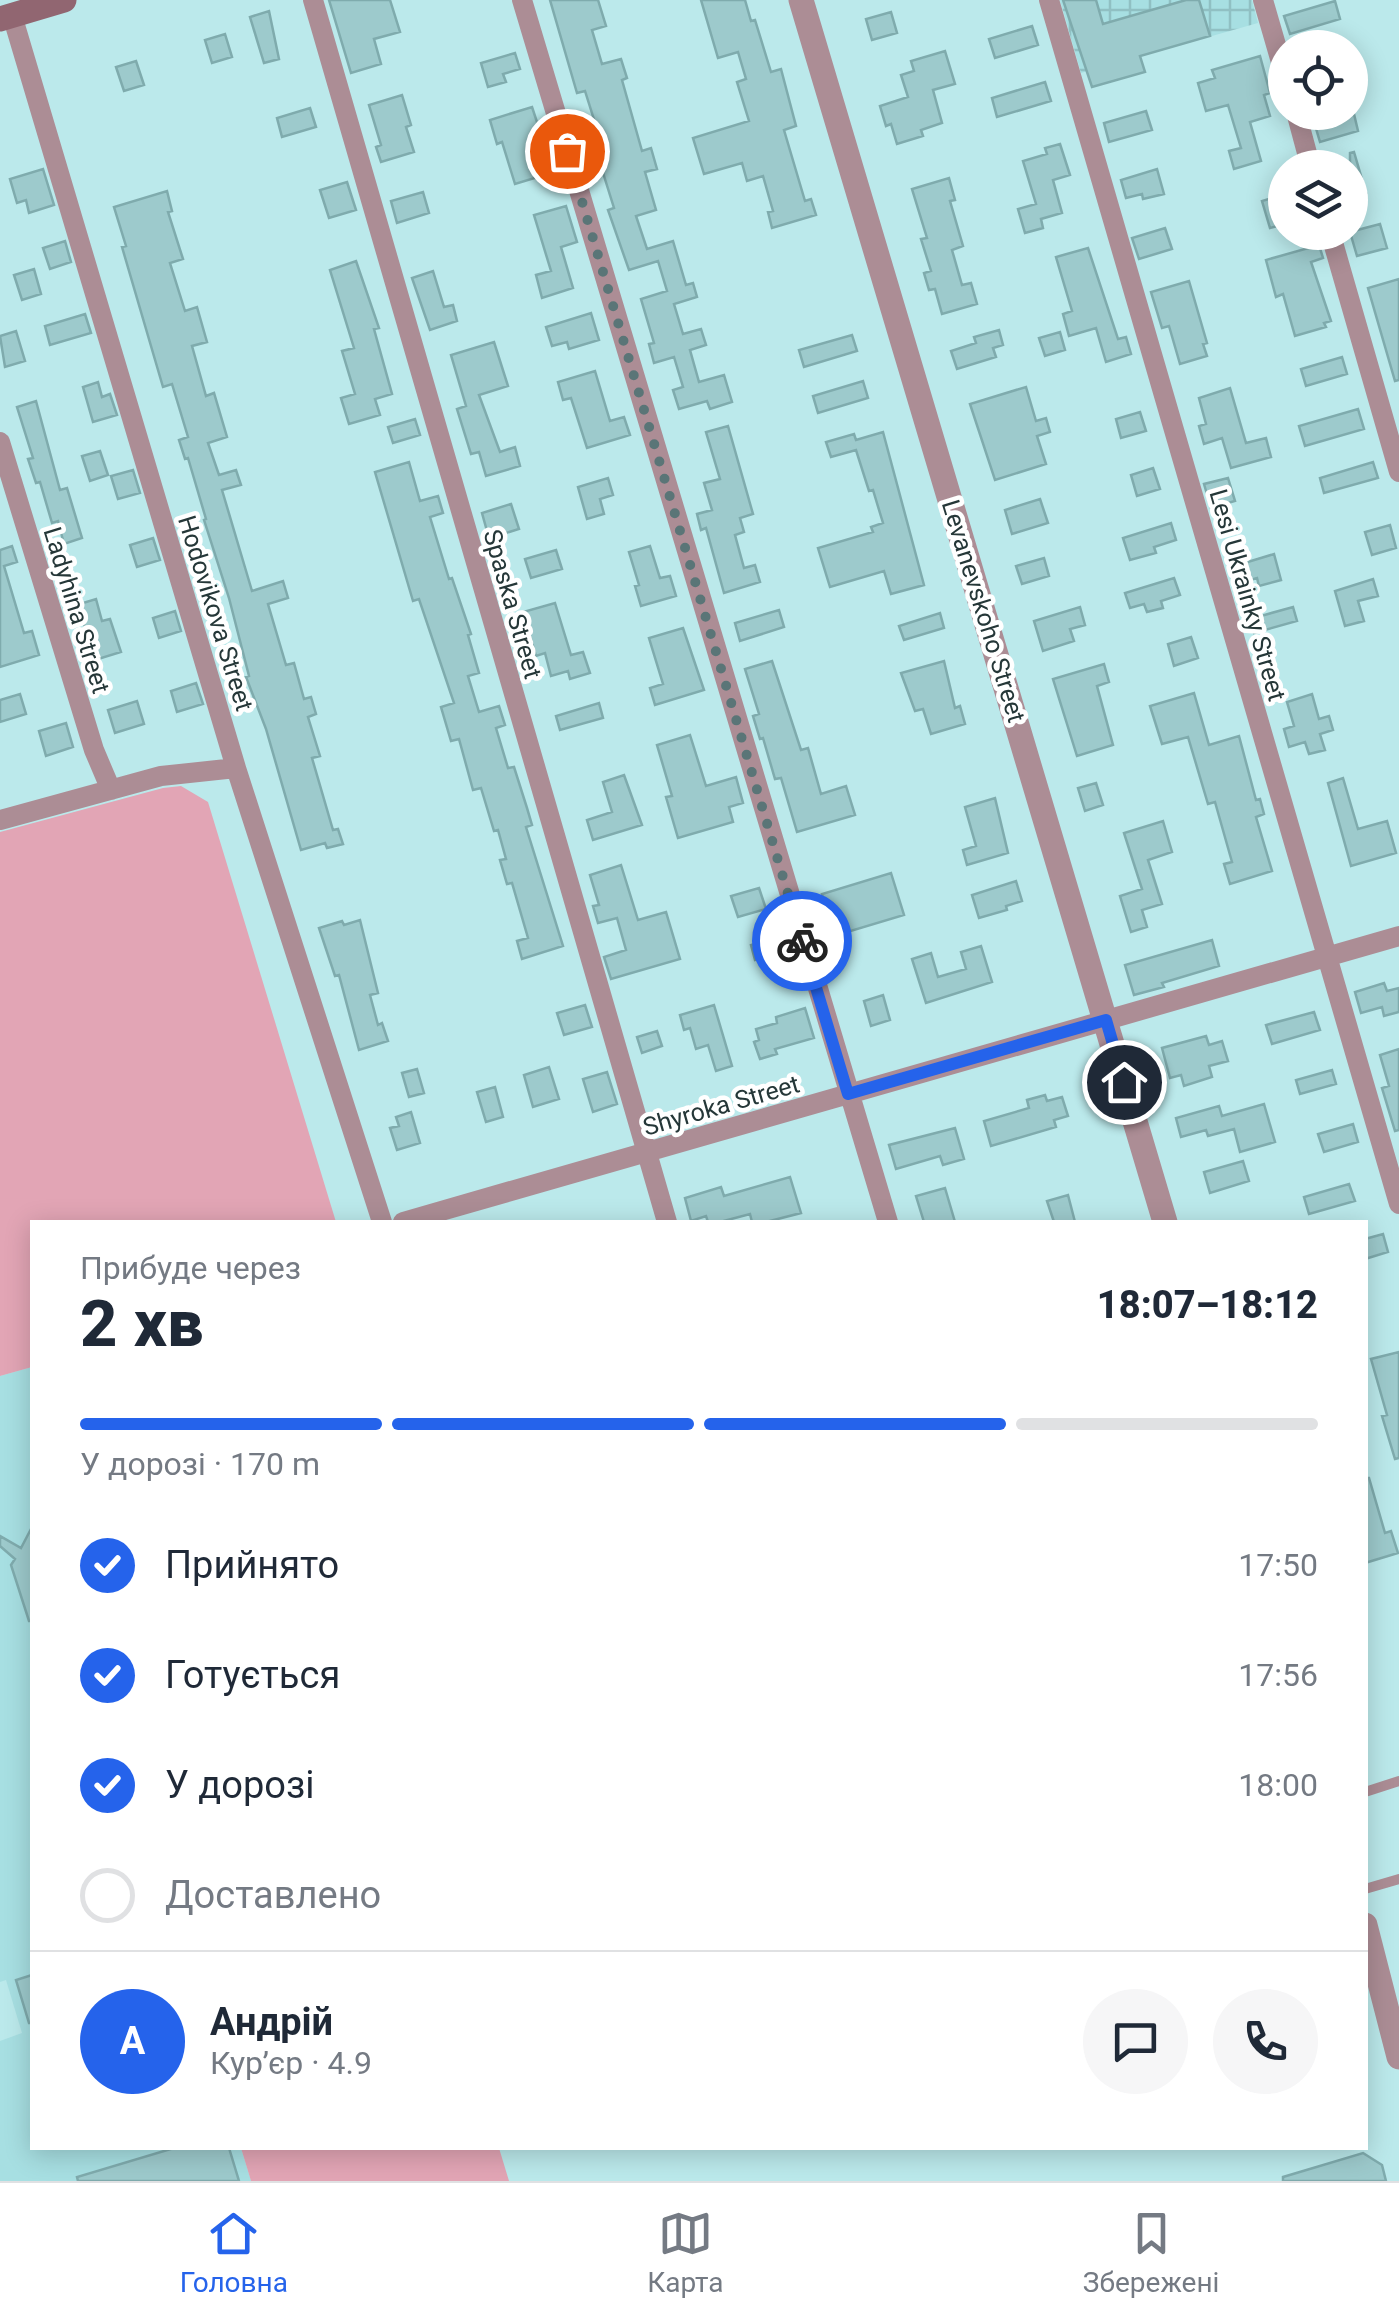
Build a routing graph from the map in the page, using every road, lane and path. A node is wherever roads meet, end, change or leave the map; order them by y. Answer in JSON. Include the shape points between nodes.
{"nodes":[{"id":1,"x":64,"y":0,"type":"edge"},
{"id":2,"x":313,"y":0,"type":"edge"},
{"id":3,"x":522,"y":0,"type":"edge"},
{"id":4,"x":802,"y":0,"type":"edge"},
{"id":5,"x":1049,"y":0,"type":"edge"},
{"id":6,"x":1263,"y":0,"type":"edge"},
{"id":7,"x":6,"y":17,"type":"edge"},
{"id":8,"x":1272,"y":30,"type":"edge"},
{"id":9,"x":1335,"y":250,"type":"edge"},
{"id":10,"x":0,"y":442,"type":"edge"},
{"id":11,"x":1399,"y":472,"type":"edge"},
{"id":12,"x":236,"y":768,"type":"junction"},
{"id":13,"x":111,"y":790,"type":"junction"},
{"id":14,"x":0,"y":820,"type":"edge"},
{"id":15,"x":1399,"y":936,"type":"edge"},
{"id":16,"x":1327,"y":956,"type":"junction"},
{"id":17,"x":1106,"y":1020,"type":"junction"},
{"id":18,"x":848,"y":1094,"type":"junction"},
{"id":19,"x":646,"y":1152,"type":"junction"},
{"id":20,"x":1399,"y":1204,"type":"edge"},
{"id":21,"x":381,"y":1220,"type":"edge"},
{"id":22,"x":411,"y":1220,"type":"edge"},
{"id":23,"x":666,"y":1220,"type":"edge"},
{"id":24,"x":887,"y":1220,"type":"edge"},
{"id":25,"x":1164,"y":1220,"type":"edge"},
{"id":26,"x":1399,"y":1781,"type":"edge"},
{"id":27,"x":1368,"y":1791,"type":"edge"},
{"id":28,"x":1399,"y":1878,"type":"edge"},
{"id":29,"x":1368,"y":1888,"type":"edge"},
{"id":30,"x":1371,"y":1970,"type":"edge"},
{"id":31,"x":1394,"y":2014,"type":"edge"},
{"id":32,"x":1399,"y":2057,"type":"edge"}],
"edges":[{"from":1,"to":7,"type":"main road"},
{"from":2,"to":19,"type":"street","name":"Spaska Street"},
{"from":3,"to":18,"type":"street"},
{"from":4,"to":17,"type":"street","name":"Levanevskoho Street"},
{"from":5,"to":16,"type":"street","name":"Lesi Ukrainky Street"},
{"from":6,"to":8,"type":"street"},
{"from":7,"to":12,"type":"street","name":"Hodovikova Street"},
{"from":9,"to":11,"type":"street"},
{"from":10,"to":13,"type":"street","name":"Ladyhina Street"},
{"from":12,"to":13,"type":"street","via":[[161,776]]},
{"from":12,"to":21,"type":"street","name":"Hodovikova Street"},
{"from":13,"to":14,"type":"street"},
{"from":15,"to":16,"type":"street","name":"Shyroka Street"},
{"from":16,"to":17,"type":"street","name":"Shyroka Street"},
{"from":16,"to":20,"type":"street","name":"Lesi Ukrainky Street"},
{"from":17,"to":18,"type":"street","name":"Shyroka Street"},
{"from":17,"to":25,"type":"street","name":"Levanevskoho Street"},
{"from":18,"to":19,"type":"street","name":"Shyroka Street"},
{"from":18,"to":24,"type":"street"},
{"from":19,"to":22,"type":"street","name":"Shyroka Street"},
{"from":19,"to":23,"type":"street","name":"Spaska Street"},
{"from":26,"to":27,"type":"lane"},
{"from":28,"to":29,"type":"lane"},
{"from":30,"to":31,"type":"street"},
{"from":31,"to":32,"type":"street"}]}
